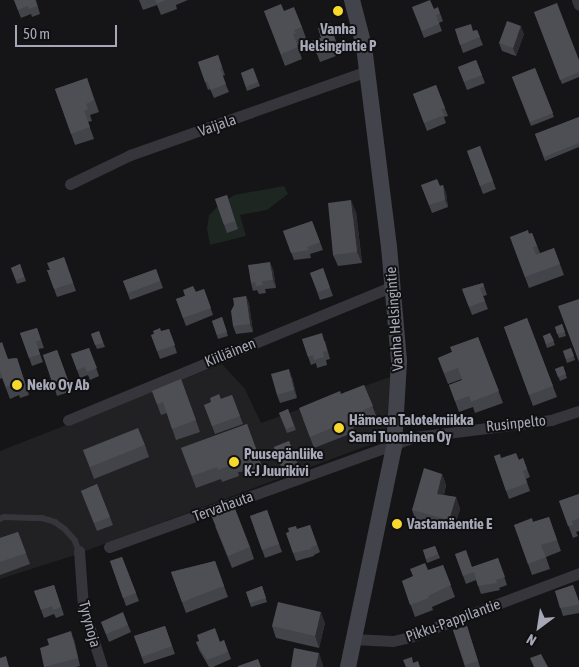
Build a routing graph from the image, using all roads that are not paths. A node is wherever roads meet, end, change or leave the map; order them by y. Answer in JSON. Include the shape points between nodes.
{"nodes":[{"id":1,"x":352,"y":0,"type":"edge"},
{"id":2,"x":577,"y":0,"type":"edge"},
{"id":3,"x":579,"y":5,"type":"edge"},
{"id":4,"x":367,"y":71,"type":"junction"},
{"id":5,"x":70,"y":184,"type":"dead end"},
{"id":6,"x":393,"y":286,"type":"junction"},
{"id":7,"x":579,"y":411,"type":"edge"},
{"id":8,"x":68,"y":420,"type":"dead end"},
{"id":9,"x":394,"y":446,"type":"junction"},
{"id":10,"x":0,"y":519,"type":"edge"},
{"id":11,"x":110,"y":547,"type":"dead end"},
{"id":12,"x":79,"y":551,"type":"joint"},
{"id":13,"x":579,"y":573,"type":"edge"},
{"id":14,"x":352,"y":639,"type":"junction"},
{"id":15,"x":102,"y":667,"type":"edge"},
{"id":16,"x":348,"y":667,"type":"edge"}],
"edges":[{"from":1,"to":4,"type":"street","name":"Vanha Helsingintie"},
{"from":2,"to":3,"type":"street"},
{"from":4,"to":5,"type":"street","name":"Vaijala","via":[[130,156]]},
{"from":4,"to":6,"type":"street","name":"Vanha Helsingintie"},
{"from":6,"to":8,"type":"street","name":"Kiiliäinen"},
{"from":6,"to":9,"type":"street","name":"Vanha Helsingintie","via":[[399,361]]},
{"from":7,"to":9,"type":"street","name":"Rusinpelto","via":[[550,420],[429,434]]},
{"from":9,"to":11,"type":"street","name":"Tervahauta"},
{"from":9,"to":14,"type":"street","name":"Vanha Helsingintie"},
{"from":10,"to":12,"type":"lane","via":[[42,518],[55,522],[75,540]]},
{"from":12,"to":15,"type":"street","name":"Tyrynoja","via":[[82,607]]},
{"from":13,"to":14,"type":"street","name":"Pikku-Pappilantie","via":[[410,637],[394,641]]},
{"from":14,"to":16,"type":"street","name":"Vanha Helsingintie"}]}
